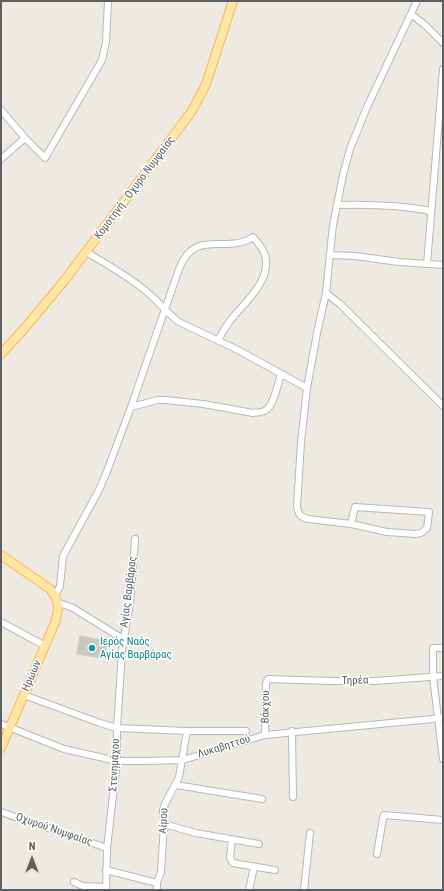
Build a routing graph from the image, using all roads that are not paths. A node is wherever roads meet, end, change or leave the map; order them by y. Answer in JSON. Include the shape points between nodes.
{"nodes":[{"id":1,"x":108,"y":1,"type":"edge"},
{"id":2,"x":233,"y":1,"type":"edge"},
{"id":3,"x":417,"y":1,"type":"edge"},
{"id":4,"x":411,"y":14,"type":"junction"},
{"id":5,"x":443,"y":43,"type":"edge"},
{"id":6,"x":443,"y":69,"type":"edge"},
{"id":7,"x":1,"y":110,"type":"edge"},
{"id":8,"x":25,"y":138,"type":"junction"},
{"id":9,"x":1,"y":159,"type":"edge"},
{"id":10,"x":337,"y":205,"type":"junction"},
{"id":11,"x":432,"y":211,"type":"junction"},
{"id":12,"x":86,"y":252,"type":"junction"},
{"id":13,"x":330,"y":255,"type":"junction"},
{"id":14,"x":427,"y":264,"type":"junction"},
{"id":15,"x":443,"y":265,"type":"edge"},
{"id":16,"x":326,"y":293,"type":"junction"},
{"id":17,"x":165,"y":310,"type":"junction"},
{"id":18,"x":218,"y":340,"type":"junction"},
{"id":19,"x":1,"y":354,"type":"edge"},
{"id":20,"x":281,"y":374,"type":"junction"},
{"id":21,"x":307,"y":388,"type":"junction"},
{"id":22,"x":443,"y":406,"type":"edge"},
{"id":23,"x":131,"y":408,"type":"junction"},
{"id":24,"x":351,"y":524,"type":"junction"},
{"id":25,"x":135,"y":539,"type":"dead end"},
{"id":26,"x":1,"y":556,"type":"edge"},
{"id":27,"x":56,"y":599,"type":"junction"},
{"id":28,"x":1,"y":622,"type":"edge"},
{"id":29,"x":123,"y":639,"type":"junction"},
{"id":30,"x":45,"y":646,"type":"junction"},
{"id":31,"x":443,"y":648,"type":"edge"},
{"id":32,"x":443,"y":676,"type":"edge"},
{"id":33,"x":433,"y":677,"type":"junction"},
{"id":34,"x":266,"y":680,"type":"joint"},
{"id":35,"x":24,"y":695,"type":"junction"},
{"id":36,"x":440,"y":718,"type":"edge"},
{"id":37,"x":1,"y":724,"type":"edge"},
{"id":38,"x":10,"y":727,"type":"junction"},
{"id":39,"x":117,"y":728,"type":"junction"},
{"id":40,"x":187,"y":731,"type":"junction"},
{"id":41,"x":246,"y":731,"type":"dead end"},
{"id":42,"x":292,"y":731,"type":"junction"},
{"id":43,"x":265,"y":734,"type":"junction"},
{"id":44,"x":1,"y":748,"type":"edge"},
{"id":45,"x":443,"y":759,"type":"edge"},
{"id":46,"x":183,"y":760,"type":"junction"},
{"id":47,"x":117,"y":761,"type":"junction"},
{"id":48,"x":176,"y":785,"type":"junction"},
{"id":49,"x":293,"y":797,"type":"dead end"},
{"id":50,"x":262,"y":799,"type":"dead end"},
{"id":51,"x":1,"y":812,"type":"edge"},
{"id":52,"x":443,"y":820,"type":"edge"},
{"id":53,"x":164,"y":824,"type":"junction"},
{"id":54,"x":310,"y":833,"type":"dead end"},
{"id":55,"x":232,"y":839,"type":"junction"},
{"id":56,"x":259,"y":844,"type":"dead end"},
{"id":57,"x":107,"y":848,"type":"junction"},
{"id":58,"x":378,"y":854,"type":"dead end"},
{"id":59,"x":254,"y":867,"type":"junction"},
{"id":60,"x":106,"y":870,"type":"junction"},
{"id":61,"x":275,"y":870,"type":"dead end"},
{"id":62,"x":74,"y":882,"type":"dead end"},
{"id":63,"x":157,"y":887,"type":"edge"},
{"id":64,"x":106,"y":888,"type":"edge"},
{"id":65,"x":249,"y":890,"type":"edge"},
{"id":66,"x":304,"y":890,"type":"edge"}],
"edges":[{"from":1,"to":8,"type":"street","via":[[106,42],[102,60],[45,158]]},
{"from":2,"to":12,"type":"main road","name":"Κομοτηνή - Οχυρό Νυμφαίας","via":[[206,84],[196,104]]},
{"from":3,"to":4,"type":"street"},
{"from":4,"to":5,"type":"street"},
{"from":4,"to":10,"type":"street","via":[[350,149]]},
{"from":6,"to":11,"type":"street"},
{"from":7,"to":8,"type":"street"},
{"from":8,"to":9,"type":"street"},
{"from":10,"to":11,"type":"street","via":[[392,205]]},
{"from":10,"to":13,"type":"street"},
{"from":11,"to":14,"type":"street"},
{"from":12,"to":17,"type":"street","via":[[135,283]]},
{"from":12,"to":19,"type":"main road","name":"Κομοτηνή - Οχυρό Νυμφαίας","via":[[46,304]]},
{"from":13,"to":14,"type":"street"},
{"from":13,"to":16,"type":"street"},
{"from":14,"to":15,"type":"street"},
{"from":16,"to":21,"type":"street"},
{"from":16,"to":22,"type":"street"},
{"from":17,"to":18,"type":"street","via":[[179,322]]},
{"from":17,"to":18,"type":"street","via":[[182,262],[193,248],[241,243],[253,237],[263,251],[266,270],[249,301],[229,322]]},
{"from":17,"to":23,"type":"street"},
{"from":18,"to":20,"type":"street"},
{"from":20,"to":21,"type":"street"},
{"from":20,"to":23,"type":"street","via":[[271,405],[260,412],[166,400],[148,402]]},
{"from":21,"to":24,"type":"street","via":[[301,442],[298,513],[308,519]]},
{"from":23,"to":27,"type":"street","via":[[98,492],[63,556]]},
{"from":24,"to":24,"type":"street","via":[[387,532],[415,534],[426,528],[429,512],[355,508]]},
{"from":25,"to":29,"type":"street","name":"Αγίας Βαρβάρας","via":[[130,603]]},
{"from":26,"to":27,"type":"main road","name":"Αγίας Βαρβάρας","via":[[43,583]]},
{"from":27,"to":29,"type":"street","name":"Αγίας Βαρβάρας"},
{"from":27,"to":30,"type":"main road","name":"Ηρώων","via":[[56,620]]},
{"from":28,"to":30,"type":"street"},
{"from":29,"to":39,"type":"street","name":"Στενημάχου"},
{"from":30,"to":35,"type":"main road","name":"Ηρώων"},
{"from":31,"to":33,"type":"street","via":[[433,648]]},
{"from":32,"to":33,"type":"street","name":"Τηρέα"},
{"from":33,"to":34,"type":"street","name":"Τηρέα","via":[[375,681]]},
{"from":33,"to":36,"type":"street"},
{"from":34,"to":43,"type":"street","name":"Βάκχου"},
{"from":35,"to":38,"type":"main road","name":"Ηρώων"},
{"from":35,"to":39,"type":"street"},
{"from":36,"to":42,"type":"street","name":"Λυκαβηττού"},
{"from":36,"to":45,"type":"street"},
{"from":37,"to":38,"type":"street","name":"Λυκαβηττού"},
{"from":38,"to":44,"type":"main road","name":"Ηρώων"},
{"from":38,"to":47,"type":"street","name":"Λυκαβηττού","via":[[64,749]]},
{"from":39,"to":40,"type":"street"},
{"from":39,"to":47,"type":"street","name":"Στενημάχου"},
{"from":40,"to":41,"type":"street"},
{"from":40,"to":46,"type":"street","name":"Αίμου"},
{"from":42,"to":43,"type":"street","name":"Λυκαβηττού"},
{"from":42,"to":49,"type":"street"},
{"from":43,"to":46,"type":"street","name":"Λυκαβηττού"},
{"from":46,"to":47,"type":"street","name":"Λυκαβηττού"},
{"from":46,"to":48,"type":"street","name":"Αίμου"},
{"from":47,"to":57,"type":"street","name":"Στενημάχου"},
{"from":48,"to":50,"type":"street"},
{"from":48,"to":53,"type":"street","name":"Αίμου","via":[[163,810]]},
{"from":51,"to":57,"type":"street","name":"Οχυρού Νυμφαίας"},
{"from":52,"to":58,"type":"street","via":[[384,815]]},
{"from":53,"to":55,"type":"street"},
{"from":53,"to":63,"type":"street","name":"Αίμου","via":[[161,872]]},
{"from":54,"to":66,"type":"street"},
{"from":55,"to":56,"type":"street"},
{"from":55,"to":59,"type":"street","via":[[232,862]]},
{"from":57,"to":60,"type":"street","name":"Στενημάχου"},
{"from":59,"to":61,"type":"street"},
{"from":59,"to":65,"type":"street"},
{"from":60,"to":63,"type":"street"},
{"from":60,"to":64,"type":"street","name":"Στενημάχου"},
{"from":62,"to":64,"type":"street","via":[[83,886]]}]}
